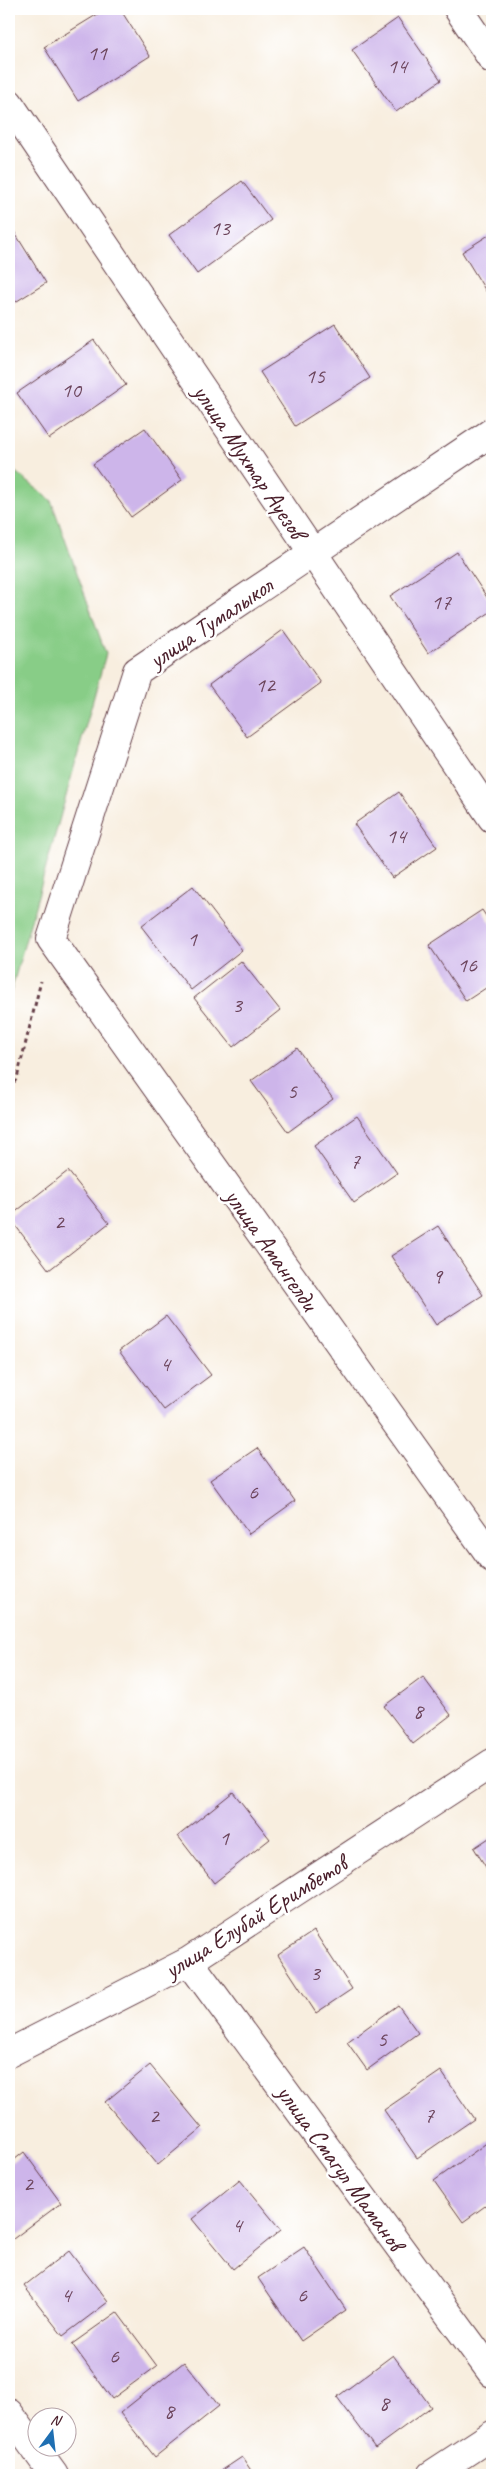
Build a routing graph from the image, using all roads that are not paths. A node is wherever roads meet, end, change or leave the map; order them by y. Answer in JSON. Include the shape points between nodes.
{"nodes":[{"id":1,"x":458,"y":9,"type":"edge"},
{"id":2,"x":492,"y":59,"type":"edge"},
{"id":3,"x":9,"y":103,"type":"edge"},
{"id":4,"x":492,"y":432,"type":"edge"},
{"id":5,"x":312,"y":554,"type":"junction"},
{"id":6,"x":492,"y":818,"type":"edge"},
{"id":7,"x":51,"y":939,"type":"joint"},
{"id":8,"x":492,"y":1558,"type":"edge"},
{"id":9,"x":492,"y":1763,"type":"edge"},
{"id":10,"x":189,"y":1961,"type":"junction"},
{"id":11,"x":9,"y":2053,"type":"edge"},
{"id":12,"x":492,"y":2373,"type":"edge"},
{"id":13,"x":9,"y":2413,"type":"edge"},
{"id":14,"x":492,"y":2435,"type":"edge"},
{"id":15,"x":54,"y":2475,"type":"edge"},
{"id":16,"x":432,"y":2475,"type":"edge"}],
"edges":[{"from":1,"to":2,"type":"street"},
{"from":3,"to":5,"type":"street","name":"улица Мухтар Ауезов"},
{"from":4,"to":5,"type":"street","name":"улица Тумалыкол"},
{"from":5,"to":6,"type":"street","name":"улица Мухтар Ауезов"},
{"from":5,"to":7,"type":"street","name":"улица Тумалыкол","via":[[137,671]]},
{"from":7,"to":8,"type":"street","name":"улица Амангелди"},
{"from":9,"to":10,"type":"street","name":"улица Елубай Еримбетов"},
{"from":10,"to":11,"type":"street","name":"улица Елубай Еримбетов"},
{"from":10,"to":12,"type":"street","name":"улица Смагул Маманов"},
{"from":13,"to":15,"type":"street"},
{"from":14,"to":16,"type":"street"}]}
